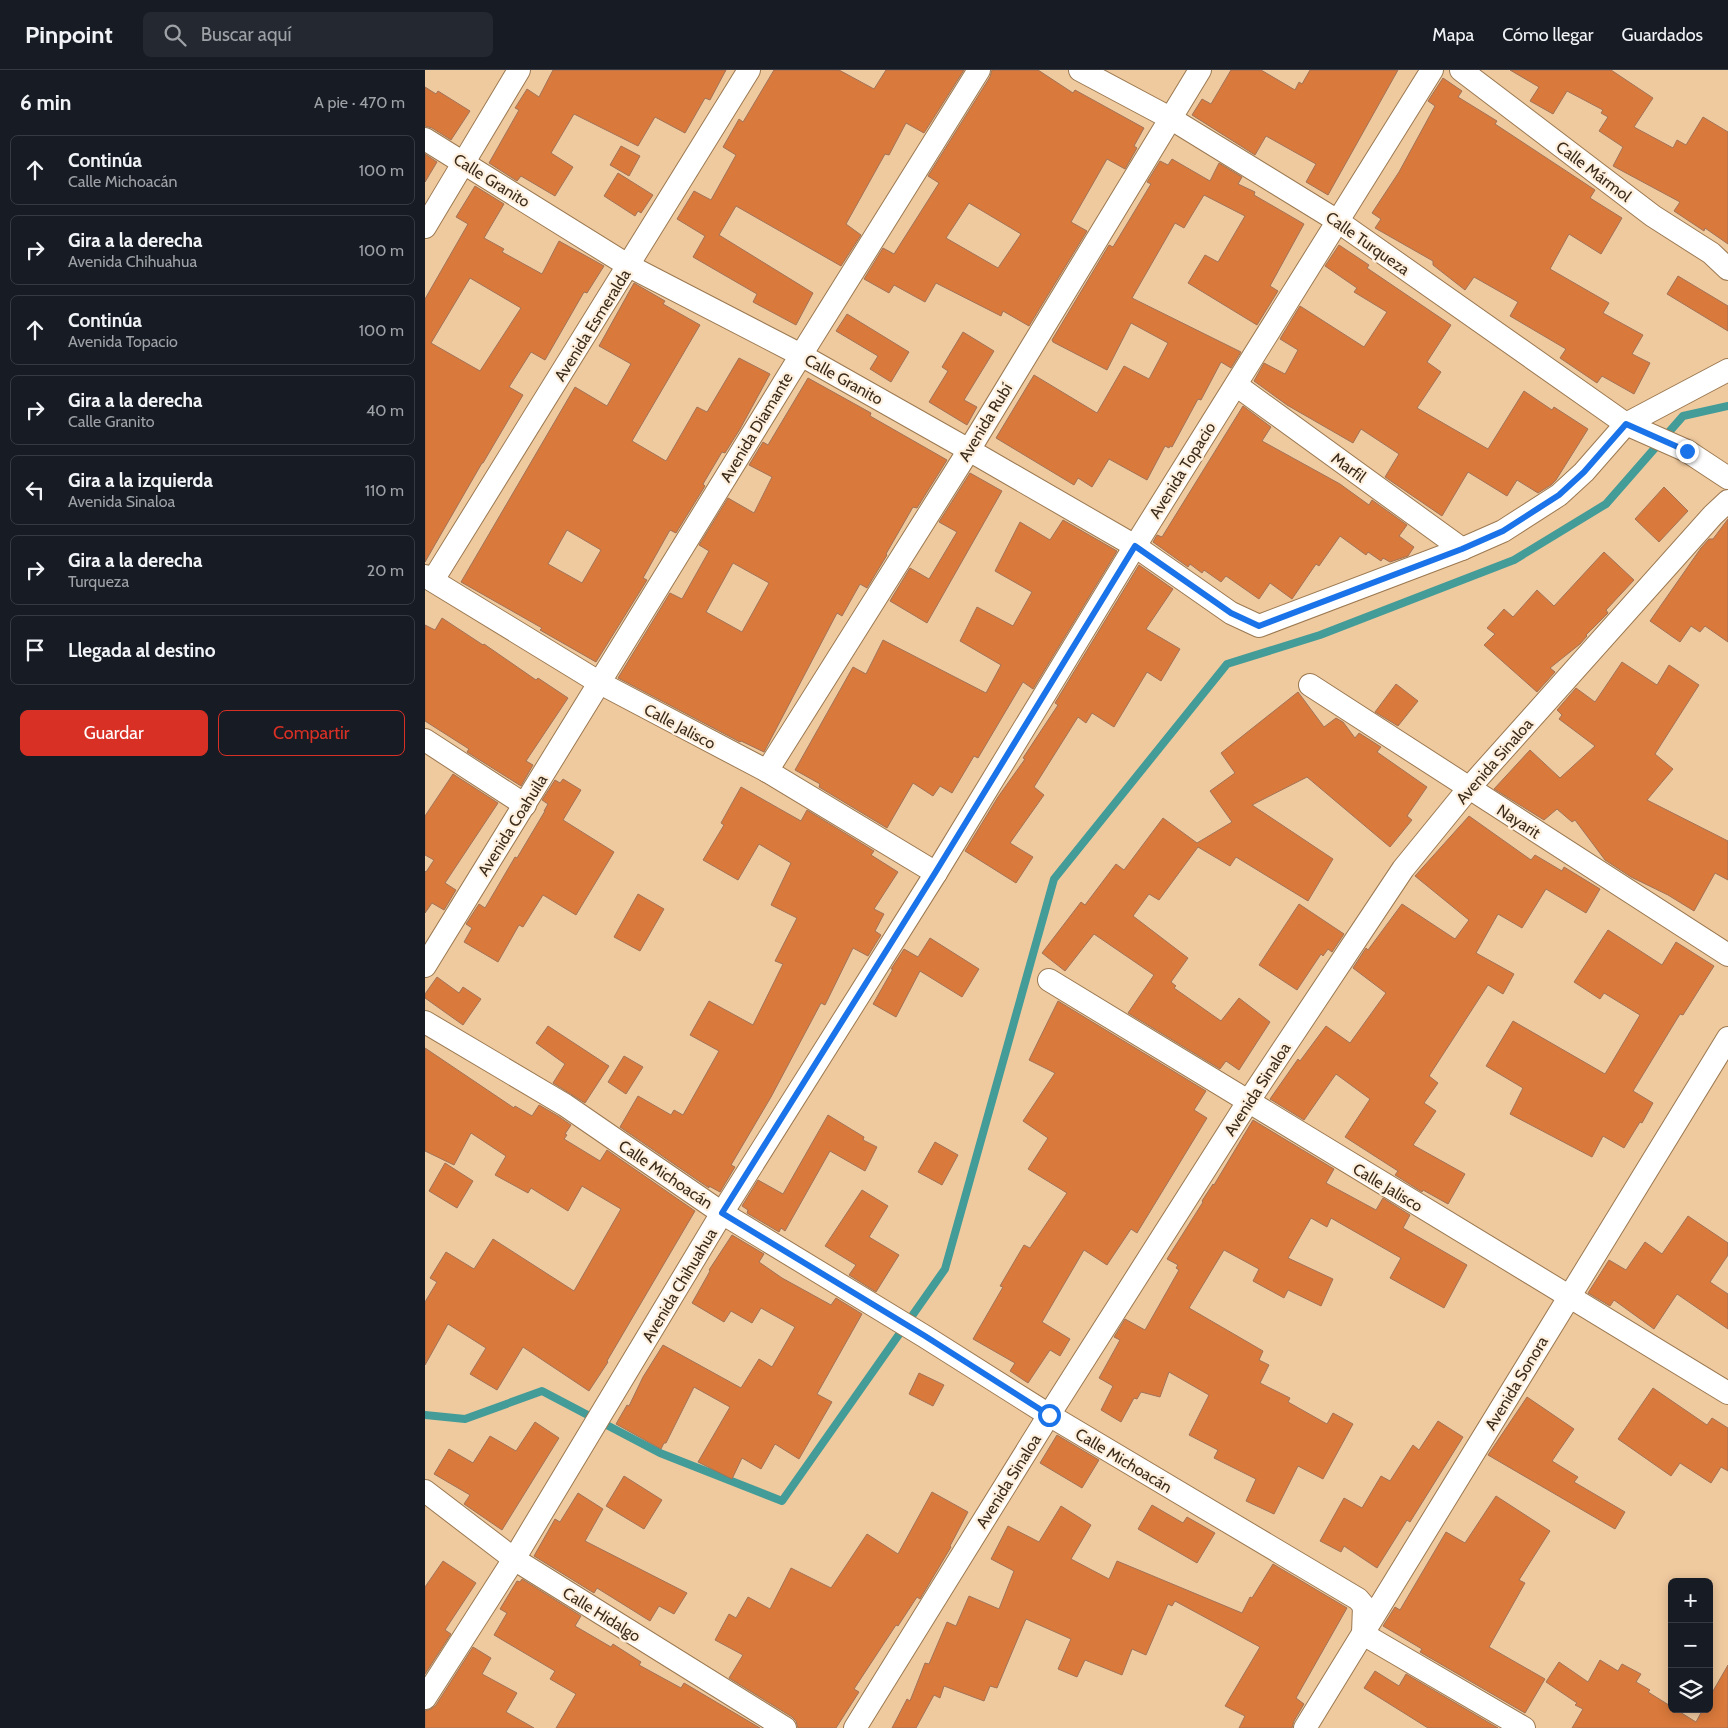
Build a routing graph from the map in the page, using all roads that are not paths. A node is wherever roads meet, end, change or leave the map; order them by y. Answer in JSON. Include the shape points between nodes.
{"nodes":[{"id":1,"x":519,"y":70,"type":"edge"},
{"id":2,"x":749,"y":70,"type":"edge"},
{"id":3,"x":979,"y":70,"type":"edge"},
{"id":4,"x":1080,"y":70,"type":"edge"},
{"id":5,"x":1200,"y":70,"type":"edge"},
{"id":6,"x":1432,"y":70,"type":"edge"},
{"id":7,"x":1461,"y":70,"type":"edge"},
{"id":8,"x":1170,"y":118,"type":"junction"},
{"id":9,"x":425,"y":139,"type":"edge"},
{"id":10,"x":465,"y":163,"type":"junction"},
{"id":11,"x":1336,"y":220,"type":"junction"},
{"id":12,"x":425,"y":228,"type":"edge"},
{"id":13,"x":629,"y":266,"type":"junction"},
{"id":14,"x":1728,"y":269,"type":"edge"},
{"id":15,"x":801,"y":355,"type":"junction"},
{"id":16,"x":1728,"y":370,"type":"edge"},
{"id":17,"x":1236,"y":385,"type":"junction"},
{"id":18,"x":1636,"y":428,"type":"junction"},
{"id":19,"x":969,"y":450,"type":"junction"},
{"id":20,"x":1728,"y":478,"type":"edge"},
{"id":21,"x":1728,"y":501,"type":"edge"},
{"id":22,"x":1135,"y":546,"type":"junction"},
{"id":23,"x":1462,"y":549,"type":"junction"},
{"id":24,"x":429,"y":578,"type":"edge"},
{"id":25,"x":600,"y":684,"type":"junction"},
{"id":26,"x":1311,"y":686,"type":"dead end"},
{"id":27,"x":425,"y":740,"type":"edge"},
{"id":28,"x":767,"y":771,"type":"junction"},
{"id":29,"x":1469,"y":788,"type":"junction"},
{"id":30,"x":525,"y":805,"type":"junction"},
{"id":31,"x":935,"y":873,"type":"junction"},
{"id":32,"x":1728,"y":955,"type":"edge"},
{"id":33,"x":425,"y":966,"type":"edge"},
{"id":34,"x":1049,"y":980,"type":"dead end"},
{"id":35,"x":425,"y":1022,"type":"edge"},
{"id":36,"x":1728,"y":1038,"type":"edge"},
{"id":37,"x":1248,"y":1102,"type":"junction"},
{"id":38,"x":722,"y":1213,"type":"junction"},
{"id":39,"x":1569,"y":1296,"type":"junction"},
{"id":40,"x":1728,"y":1393,"type":"edge"},
{"id":41,"x":1049,"y":1415,"type":"junction"},
{"id":42,"x":425,"y":1491,"type":"edge"},
{"id":43,"x":514,"y":1559,"type":"junction"},
{"id":44,"x":1363,"y":1634,"type":"junction"},
{"id":45,"x":425,"y":1698,"type":"edge"},
{"id":46,"x":785,"y":1728,"type":"edge"},
{"id":47,"x":855,"y":1728,"type":"edge"},
{"id":48,"x":1305,"y":1728,"type":"edge"},
{"id":49,"x":1524,"y":1728,"type":"edge"}],
"edges":[{"from":1,"to":10,"type":"street"},
{"from":2,"to":13,"type":"street","name":"Avenida Esmeralda"},
{"from":3,"to":15,"type":"street","name":"Avenida Diamante"},
{"from":4,"to":8,"type":"street","name":"Calle Turqueza"},
{"from":5,"to":8,"type":"street","name":"Avenida Rubí"},
{"from":6,"to":11,"type":"street","name":"Avenida Topacio"},
{"from":7,"to":14,"type":"street","name":"Calle Mármol","via":[[1653,216],[1711,253]]},
{"from":8,"to":11,"type":"street","name":"Calle Turqueza"},
{"from":8,"to":19,"type":"street","name":"Avenida Rubí"},
{"from":9,"to":10,"type":"street","name":"Calle Granito"},
{"from":10,"to":12,"type":"street"},
{"from":10,"to":13,"type":"street","name":"Calle Granito"},
{"from":11,"to":17,"type":"street","name":"Avenida Topacio"},
{"from":11,"to":18,"type":"street","name":"Calle Turqueza"},
{"from":13,"to":15,"type":"street","name":"Calle Granito"},
{"from":13,"to":24,"type":"street","name":"Avenida Esmeralda"},
{"from":15,"to":19,"type":"street","name":"Calle Granito"},
{"from":15,"to":25,"type":"street","name":"Avenida Diamante"},
{"from":16,"to":18,"type":"street"},
{"from":17,"to":22,"type":"street","name":"Avenida Topacio"},
{"from":17,"to":23,"type":"street","name":"Marfil"},
{"from":18,"to":20,"type":"street","name":"Calle Turqueza","via":[[1687,451]]},
{"from":18,"to":23,"type":"street","via":[[1559,495],[1503,531]]},
{"from":19,"to":22,"type":"street","name":"Calle Granito"},
{"from":19,"to":28,"type":"street","name":"Avenida Rubí"},
{"from":21,"to":29,"type":"street","name":"Avenida Sinaloa"},
{"from":22,"to":23,"type":"street","name":"Calle Granito","via":[[1231,613],[1259,626]]},
{"from":22,"to":31,"type":"street","name":"Avenida Topacio"},
{"from":24,"to":25,"type":"street","name":"Calle Jalisco"},
{"from":25,"to":28,"type":"street","name":"Calle Jalisco"},
{"from":25,"to":30,"type":"street","name":"Avenida Coahuila"},
{"from":26,"to":29,"type":"street","name":"Nayarit"},
{"from":27,"to":30,"type":"street"},
{"from":28,"to":31,"type":"street","name":"Calle Jalisco"},
{"from":29,"to":32,"type":"street","name":"Nayarit"},
{"from":29,"to":37,"type":"street","name":"Avenida Sinaloa","via":[[1403,869]]},
{"from":30,"to":33,"type":"street","name":"Avenida Coahuila"},
{"from":31,"to":38,"type":"street","name":"Avenida Chihuahua"},
{"from":34,"to":37,"type":"street","name":"Calle Jalisco"},
{"from":35,"to":38,"type":"street","name":"Calle Michoacán","via":[[565,1105]]},
{"from":36,"to":39,"type":"street","name":"Avenida Sonora"},
{"from":37,"to":39,"type":"street","name":"Calle Jalisco"},
{"from":37,"to":41,"type":"street","name":"Avenida Sinaloa"},
{"from":38,"to":41,"type":"street","name":"Calle Michoacán"},
{"from":38,"to":43,"type":"street","name":"Avenida Chihuahua"},
{"from":39,"to":40,"type":"street","name":"Calle Jalisco"},
{"from":39,"to":44,"type":"street","name":"Avenida Sonora"},
{"from":41,"to":44,"type":"street","name":"Calle Michoacán","via":[[1358,1598],[1364,1606]]},
{"from":41,"to":47,"type":"street","name":"Avenida Sinaloa"},
{"from":42,"to":43,"type":"street","name":"Calle Hidalgo"},
{"from":43,"to":45,"type":"street","name":"Avenida Chihuahua"},
{"from":43,"to":46,"type":"street","name":"Calle Hidalgo"},
{"from":44,"to":48,"type":"street","name":"Avenida Sonora"},
{"from":44,"to":49,"type":"street"}]}
